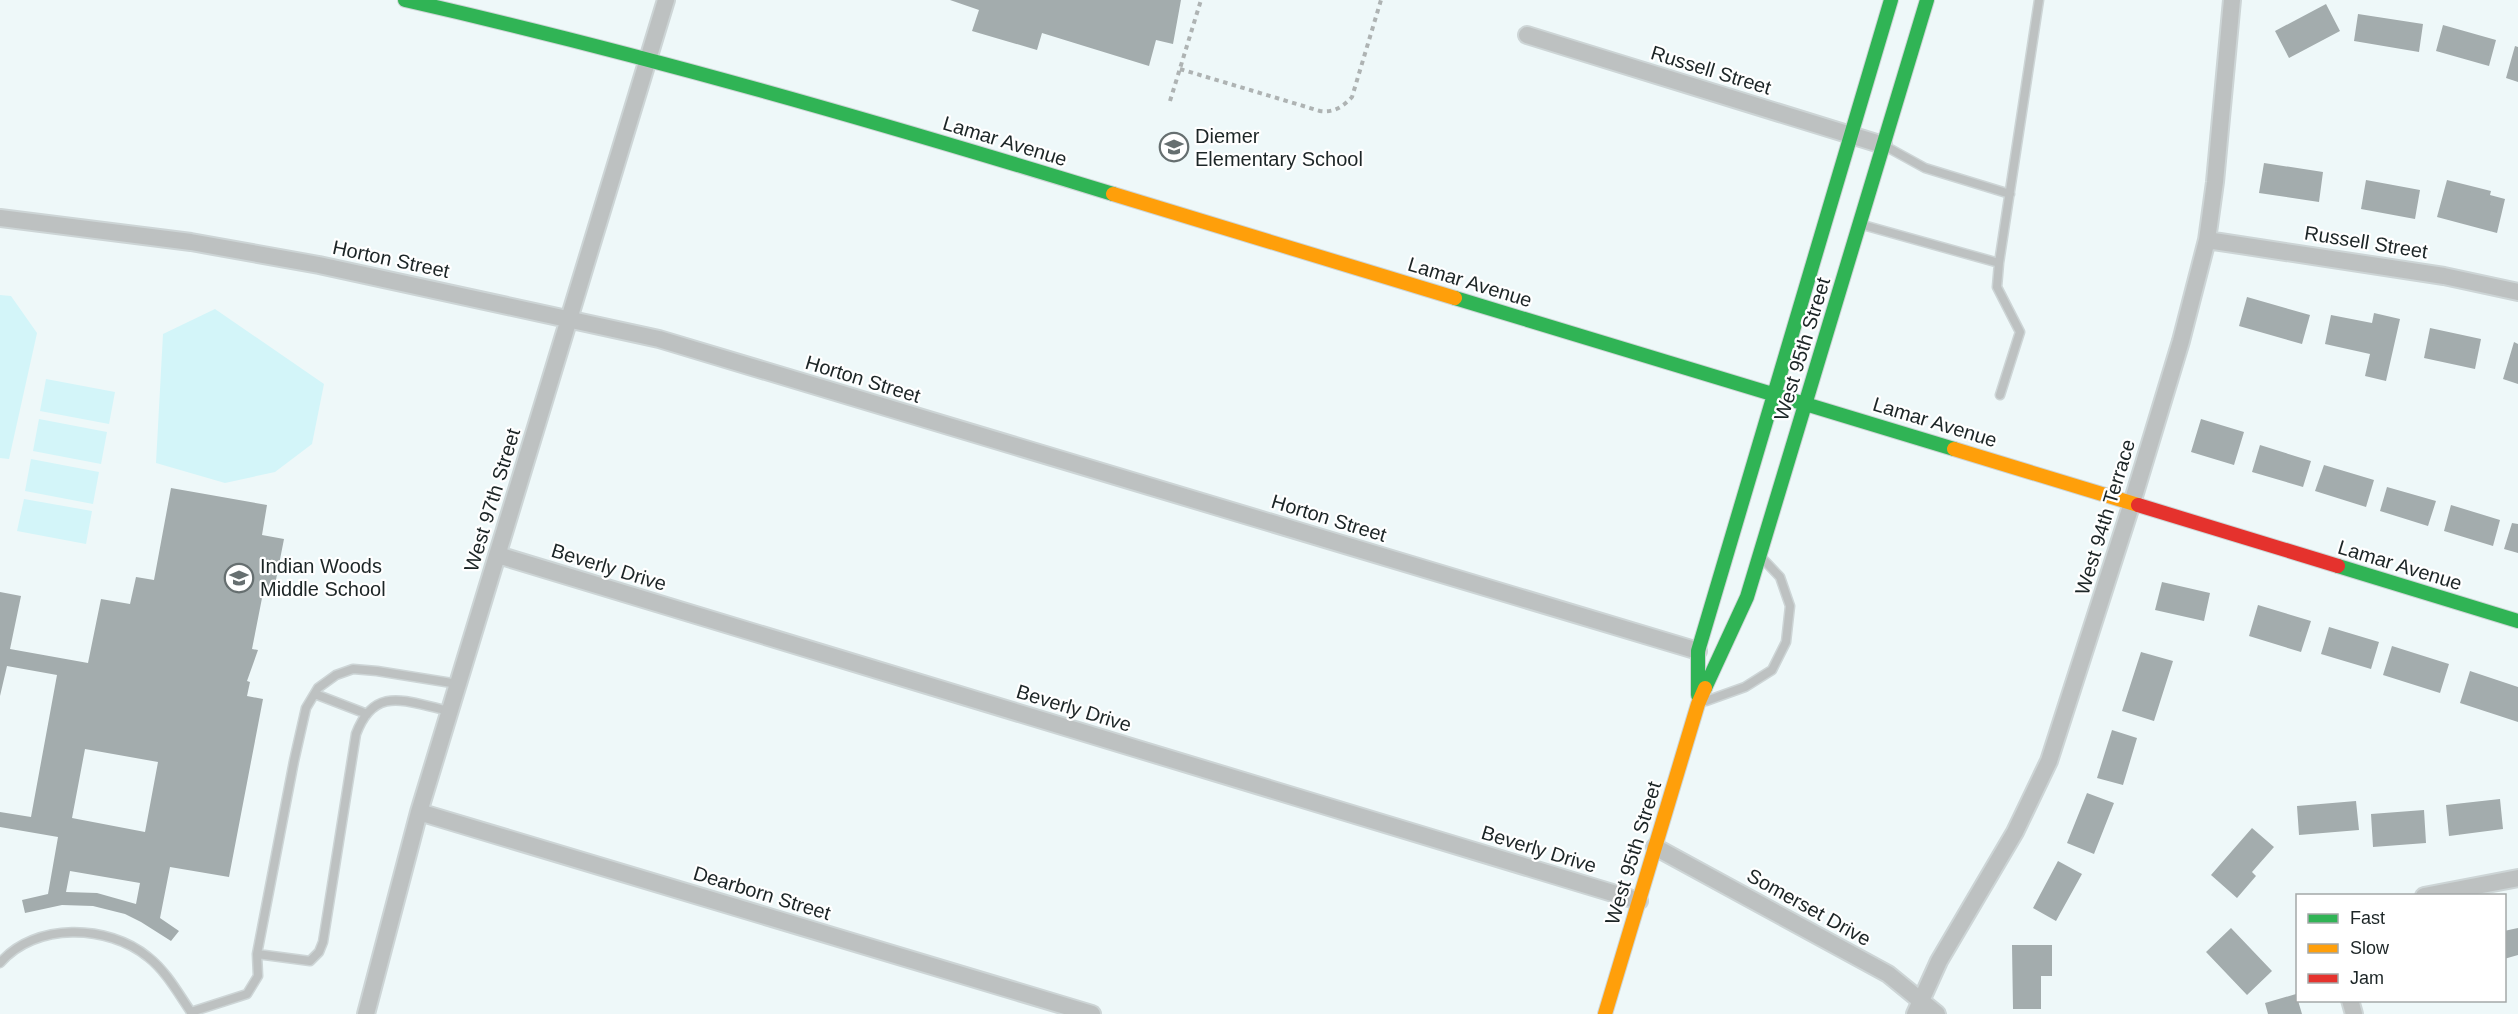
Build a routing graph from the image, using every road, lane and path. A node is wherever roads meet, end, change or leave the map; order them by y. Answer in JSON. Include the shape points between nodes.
{"nodes":[{"id":1,"x":405,"y":0,"type":"edge"},
{"id":2,"x":666,"y":0,"type":"edge"},
{"id":3,"x":1201,"y":0,"type":"edge"},
{"id":4,"x":1381,"y":0,"type":"edge"},
{"id":5,"x":1891,"y":0,"type":"edge"},
{"id":6,"x":1927,"y":0,"type":"edge"},
{"id":7,"x":2039,"y":0,"type":"edge"},
{"id":8,"x":2232,"y":0,"type":"edge"},
{"id":9,"x":1527,"y":35,"type":"dead end"},
{"id":10,"x":649,"y":57,"type":"junction"},
{"id":11,"x":1180,"y":69,"type":"junction"},
{"id":12,"x":1170,"y":101,"type":"dead end"},
{"id":13,"x":1850,"y":135,"type":"junction"},
{"id":14,"x":1883,"y":145,"type":"junction"},
{"id":15,"x":2010,"y":194,"type":"junction"},
{"id":16,"x":0,"y":218,"type":"edge"},
{"id":17,"x":1860,"y":224,"type":"junction"},
{"id":18,"x":2207,"y":240,"type":"junction"},
{"id":19,"x":2000,"y":263,"type":"junction"},
{"id":20,"x":2518,"y":292,"type":"edge"},
{"id":21,"x":570,"y":320,"type":"junction"},
{"id":22,"x":1773,"y":393,"type":"junction"},
{"id":23,"x":2000,"y":395,"type":"dead end"},
{"id":24,"x":1806,"y":403,"type":"junction"},
{"id":25,"x":2132,"y":503,"type":"junction"},
{"id":26,"x":498,"y":555,"type":"junction"},
{"id":27,"x":1760,"y":556,"type":"junction"},
{"id":28,"x":2518,"y":621,"type":"edge"},
{"id":29,"x":1698,"y":651,"type":"junction"},
{"id":30,"x":458,"y":684,"type":"junction"},
{"id":31,"x":315,"y":694,"type":"junction"},
{"id":32,"x":1698,"y":704,"type":"junction"},
{"id":33,"x":450,"y":711,"type":"junction"},
{"id":34,"x":367,"y":714,"type":"junction"},
{"id":35,"x":419,"y":812,"type":"junction"},
{"id":36,"x":1655,"y":847,"type":"junction"},
{"id":37,"x":2518,"y":878,"type":"edge"},
{"id":38,"x":2434,"y":894,"type":"edge"},
{"id":39,"x":1639,"y":901,"type":"junction"},
{"id":40,"x":257,"y":954,"type":"junction"},
{"id":41,"x":0,"y":963,"type":"edge"},
{"id":42,"x":1918,"y":1008,"type":"edge"},
{"id":43,"x":191,"y":1013,"type":"edge"},
{"id":44,"x":366,"y":1014,"type":"edge"},
{"id":45,"x":1092,"y":1014,"type":"edge"},
{"id":46,"x":1605,"y":1014,"type":"edge"},
{"id":47,"x":1936,"y":1014,"type":"edge"}],
"edges":[{"from":1,"to":10,"type":"street","name":"Lamar Avenue"},
{"from":2,"to":10,"type":"street","name":"West 97th Street"},
{"from":3,"to":11,"type":"path"},
{"from":4,"to":11,"type":"path","via":[[1352,97],[1332,111],[1320,111]]},
{"from":5,"to":13,"type":"street","name":"West 95th Street"},
{"from":6,"to":14,"type":"street","name":"West 95th Street"},
{"from":7,"to":15,"type":"lane"},
{"from":8,"to":18,"type":"street","name":"West 94th Terrace"},
{"from":9,"to":13,"type":"street","name":"Russell Street"},
{"from":10,"to":21,"type":"street","name":"West 97th Street"},
{"from":10,"to":22,"type":"street","name":"Lamar Avenue"},
{"from":11,"to":12,"type":"path"},
{"from":13,"to":14,"type":"street","name":"Russell Street"},
{"from":13,"to":22,"type":"street","name":"West 95th Street"},
{"from":14,"to":15,"type":"lane","via":[[1925,168]]},
{"from":14,"to":17,"type":"street","name":"West 95th Street"},
{"from":15,"to":19,"type":"lane"},
{"from":16,"to":21,"type":"street","name":"Horton Street","via":[[249,252]]},
{"from":17,"to":19,"type":"lane"},
{"from":17,"to":24,"type":"street","name":"West 95th Street"},
{"from":18,"to":20,"type":"street","name":"Russell Street","via":[[2444,276]]},
{"from":18,"to":25,"type":"street","name":"West 94th Terrace"},
{"from":19,"to":23,"type":"lane","via":[[1997,287],[2020,333]]},
{"from":21,"to":26,"type":"street","name":"West 97th Street"},
{"from":21,"to":29,"type":"street","name":"Horton Street","via":[[659,339]]},
{"from":22,"to":24,"type":"street","name":"Lamar Avenue"},
{"from":22,"to":29,"type":"street","name":"West 95th Street"},
{"from":24,"to":25,"type":"street","name":"Lamar Avenue"},
{"from":24,"to":27,"type":"street","name":"West 95th Street"},
{"from":25,"to":28,"type":"street","name":"Lamar Avenue"},
{"from":25,"to":42,"type":"street","name":"West 94th Terrace","via":[[2049,761],[2015,832],[1939,961]]},
{"from":26,"to":30,"type":"street","name":"West 97th Street"},
{"from":26,"to":39,"type":"street","name":"Beverly Drive"},
{"from":27,"to":32,"type":"street","name":"West 95th Street","via":[[1747,597]]},
{"from":27,"to":32,"type":"lane","via":[[1780,577],[1790,606],[1786,642],[1772,670],[1745,687]]},
{"from":29,"to":32,"type":"street","name":"West 95th Street"},
{"from":30,"to":31,"type":"lane","via":[[353,669],[336,675]]},
{"from":30,"to":33,"type":"street","name":"West 97th Street"},
{"from":31,"to":34,"type":"lane"},
{"from":31,"to":40,"type":"lane","via":[[306,708],[294,761]]},
{"from":32,"to":36,"type":"street","name":"West 95th Street"},
{"from":33,"to":34,"type":"lane","via":[[392,700],[375,704]]},
{"from":33,"to":35,"type":"street","name":"West 97th Street"},
{"from":34,"to":40,"type":"lane","via":[[356,734],[319,952],[310,961]]},
{"from":35,"to":44,"type":"street","name":"West 97th Street"},
{"from":35,"to":45,"type":"street","name":"Dearborn Street"},
{"from":36,"to":39,"type":"street","name":"West 95th Street"},
{"from":36,"to":42,"type":"street","name":"Somerset Drive","via":[[1888,974]]},
{"from":37,"to":38,"type":"street"},
{"from":39,"to":46,"type":"street","name":"West 95th Street"},
{"from":40,"to":43,"type":"lane","via":[[258,976],[248,994]]},
{"from":41,"to":43,"type":"lane","via":[[29,941],[61,931],[90,932],[148,956]]},
{"from":42,"to":47,"type":"street","name":"Somerset Drive"}]}
